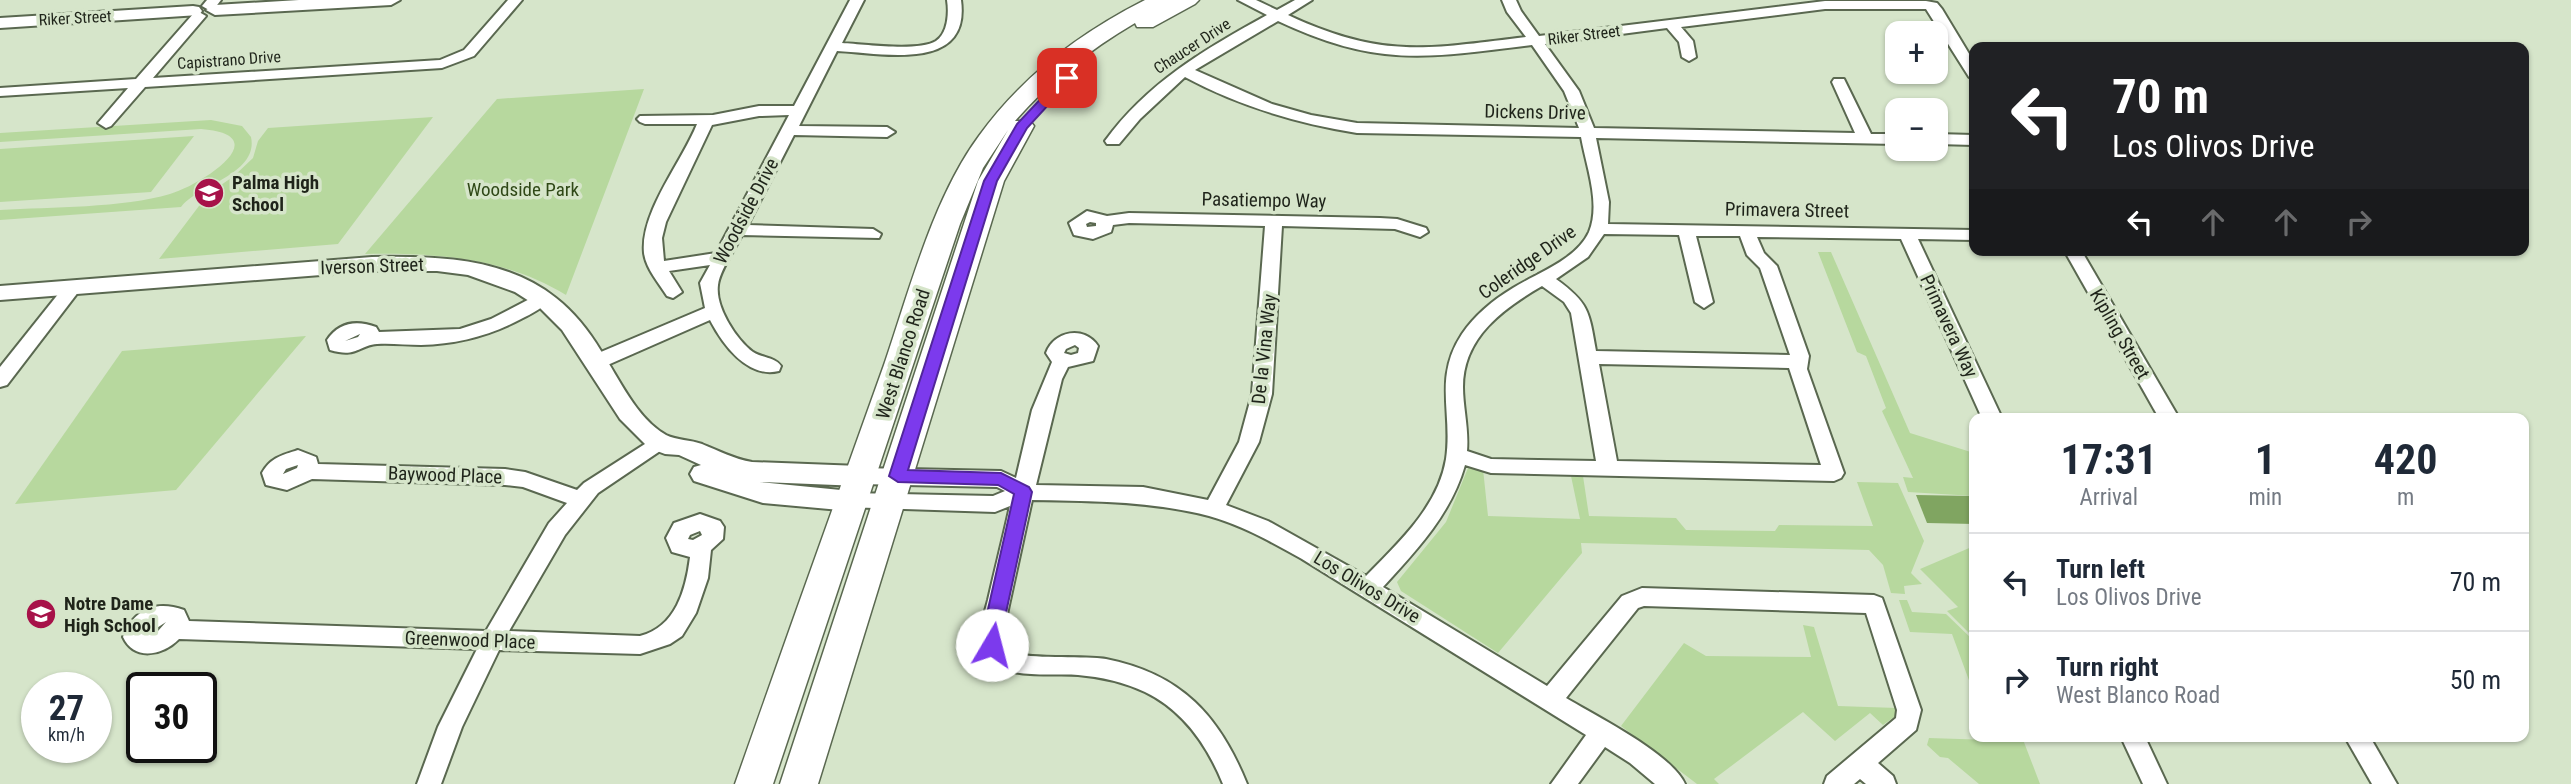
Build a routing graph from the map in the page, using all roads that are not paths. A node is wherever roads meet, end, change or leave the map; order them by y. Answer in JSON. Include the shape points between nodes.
{"nodes":[{"id":1,"x":391,"y":0,"type":"edge"},
{"id":2,"x":515,"y":0,"type":"edge"},
{"id":3,"x":857,"y":0,"type":"edge"},
{"id":4,"x":954,"y":0,"type":"edge"},
{"id":5,"x":1161,"y":0,"type":"edge"},
{"id":6,"x":1188,"y":0,"type":"edge"},
{"id":7,"x":1245,"y":0,"type":"edge"},
{"id":8,"x":1306,"y":0,"type":"edge"},
{"id":9,"x":1509,"y":0,"type":"edge"},
{"id":10,"x":206,"y":9,"type":"edge"},
{"id":11,"x":1278,"y":15,"type":"junction"},
{"id":12,"x":0,"y":23,"type":"edge"},
{"id":13,"x":1671,"y":24,"type":"junction"},
{"id":14,"x":1534,"y":41,"type":"junction"},
{"id":15,"x":833,"y":47,"type":"junction"},
{"id":16,"x":1689,"y":57,"type":"dead end"},
{"id":17,"x":1969,"y":66,"type":"edge"},
{"id":18,"x":1183,"y":70,"type":"junction"},
{"id":19,"x":1839,"y":82,"type":"dead end"},
{"id":20,"x":140,"y":84,"type":"junction"},
{"id":21,"x":0,"y":92,"type":"edge"},
{"id":22,"x":800,"y":110,"type":"junction"},
{"id":23,"x":645,"y":119,"type":"dead end"},
{"id":24,"x":706,"y":120,"type":"junction"},
{"id":25,"x":106,"y":123,"type":"dead end"},
{"id":26,"x":789,"y":130,"type":"junction"},
{"id":27,"x":887,"y":132,"type":"dead end"},
{"id":28,"x":1587,"y":134,"type":"junction"},
{"id":29,"x":1865,"y":138,"type":"junction"},
{"id":30,"x":1885,"y":139,"type":"edge"},
{"id":31,"x":1948,"y":139,"type":"edge"},
{"id":32,"x":1969,"y":140,"type":"edge"},
{"id":33,"x":1113,"y":141,"type":"dead end"},
{"id":34,"x":1105,"y":221,"type":"dead end"},
{"id":35,"x":1274,"y":221,"type":"junction"},
{"id":36,"x":1600,"y":229,"type":"junction"},
{"id":37,"x":737,"y":230,"type":"junction"},
{"id":38,"x":1686,"y":230,"type":"junction"},
{"id":39,"x":1746,"y":230,"type":"junction"},
{"id":40,"x":1420,"y":232,"type":"dead end"},
{"id":41,"x":1907,"y":233,"type":"junction"},
{"id":42,"x":873,"y":234,"type":"dead end"},
{"id":43,"x":1969,"y":235,"type":"edge"},
{"id":44,"x":2075,"y":256,"type":"edge"},
{"id":45,"x":721,"y":258,"type":"junction"},
{"id":46,"x":659,"y":267,"type":"junction"},
{"id":47,"x":1543,"y":278,"type":"junction"},
{"id":48,"x":73,"y":287,"type":"junction"},
{"id":49,"x":673,"y":292,"type":"dead end"},
{"id":50,"x":0,"y":293,"type":"edge"},
{"id":51,"x":543,"y":298,"type":"junction"},
{"id":52,"x":1704,"y":302,"type":"dead end"},
{"id":53,"x":714,"y":312,"type":"junction"},
{"id":54,"x":368,"y":338,"type":"dead end"},
{"id":55,"x":1588,"y":357,"type":"junction"},
{"id":56,"x":1062,"y":360,"type":"dead end"},
{"id":57,"x":596,"y":362,"type":"junction"},
{"id":58,"x":1799,"y":362,"type":"junction"},
{"id":59,"x":772,"y":366,"type":"dead end"},
{"id":60,"x":0,"y":380,"type":"edge"},
{"id":61,"x":1990,"y":413,"type":"edge"},
{"id":62,"x":2166,"y":413,"type":"edge"},
{"id":63,"x":662,"y":445,"type":"junction"},
{"id":64,"x":1456,"y":455,"type":"junction"},
{"id":65,"x":1608,"y":469,"type":"junction"},
{"id":66,"x":307,"y":471,"type":"dead end"},
{"id":67,"x":855,"y":489,"type":"junction"},
{"id":68,"x":894,"y":489,"type":"junction"},
{"id":69,"x":1023,"y":492,"type":"junction"},
{"id":70,"x":579,"y":499,"type":"junction"},
{"id":71,"x":1214,"y":509,"type":"junction"},
{"id":72,"x":700,"y":548,"type":"dead end"},
{"id":73,"x":1368,"y":589,"type":"junction"},
{"id":74,"x":174,"y":630,"type":"dead end"},
{"id":75,"x":492,"y":641,"type":"junction"},
{"id":76,"x":1551,"y":699,"type":"junction"},
{"id":77,"x":1602,"y":732,"type":"junction"},
{"id":78,"x":2135,"y":742,"type":"edge"},
{"id":79,"x":2360,"y":742,"type":"edge"},
{"id":80,"x":1860,"y":763,"type":"junction"},
{"id":81,"x":429,"y":784,"type":"edge"},
{"id":82,"x":754,"y":784,"type":"edge"},
{"id":83,"x":799,"y":784,"type":"edge"},
{"id":84,"x":1235,"y":784,"type":"edge"},
{"id":85,"x":1563,"y":784,"type":"edge"},
{"id":86,"x":1673,"y":784,"type":"edge"},
{"id":87,"x":1836,"y":784,"type":"edge"},
{"id":88,"x":1884,"y":784,"type":"edge"},
{"id":89,"x":2155,"y":784,"type":"edge"},
{"id":90,"x":2385,"y":784,"type":"edge"}],
"edges":[{"from":1,"to":10,"type":"street","name":"Riker Street"},
{"from":2,"to":20,"type":"street","name":"Capistrano Drive","via":[[469,53],[434,65]]},
{"from":3,"to":15,"type":"street","name":"Woodside Drive"},
{"from":4,"to":15,"type":"street","via":[[957,10],[939,45],[919,49]]},
{"from":5,"to":67,"type":"main road","name":"West Blanco Road","via":[[1088,42],[1038,83],[996,130],[973,166],[935,258]]},
{"from":6,"to":68,"type":"main road","name":"West Blanco Road","via":[[1143,23],[1076,70],[1038,106],[1003,156],[961,272]]},
{"from":7,"to":11,"type":"street","name":"Riker Street"},
{"from":8,"to":11,"type":"street","name":"Chaucer Drive"},
{"from":9,"to":14,"type":"street","name":"Coleridge Drive"},
{"from":10,"to":12,"type":"street","name":"Riker Street"},
{"from":10,"to":20,"type":"street"},
{"from":11,"to":14,"type":"street","name":"Riker Street","via":[[1338,44],[1384,53],[1433,53]]},
{"from":11,"to":18,"type":"street","name":"Chaucer Drive"},
{"from":13,"to":14,"type":"street","name":"Riker Street"},
{"from":13,"to":16,"type":"street","via":[[1685,41]]},
{"from":13,"to":17,"type":"street","name":"Riker Street","via":[[1825,5],[1933,6]]},
{"from":14,"to":28,"type":"street","name":"Coleridge Drive","via":[[1578,103]]},
{"from":15,"to":22,"type":"street","name":"Woodside Drive"},
{"from":18,"to":28,"type":"street","name":"Dickens Drive","via":[[1259,107],[1332,124],[1390,130]]},
{"from":18,"to":33,"type":"street","name":"Chaucer Drive","via":[[1152,96]]},
{"from":19,"to":29,"type":"street"},
{"from":20,"to":21,"type":"street","name":"Capistrano Drive"},
{"from":20,"to":25,"type":"street"},
{"from":22,"to":24,"type":"street"},
{"from":22,"to":26,"type":"street","name":"Woodside Drive"},
{"from":23,"to":24,"type":"street"},
{"from":24,"to":46,"type":"street","via":[[696,149],[663,209],[653,247]]},
{"from":26,"to":27,"type":"street"},
{"from":26,"to":37,"type":"street","name":"Woodside Drive"},
{"from":28,"to":29,"type":"street","name":"Dickens Drive"},
{"from":28,"to":36,"type":"street","name":"Coleridge Drive","via":[[1601,195]]},
{"from":29,"to":30,"type":"street","name":"Dickens Drive"},
{"from":31,"to":32,"type":"street"},
{"from":34,"to":35,"type":"street","name":"Pasatiempo Way"},
{"from":35,"to":40,"type":"street","name":"Pasatiempo Way","via":[[1397,224]]},
{"from":35,"to":71,"type":"street","name":"De la Vina Way","via":[[1262,394],[1249,442]]},
{"from":36,"to":38,"type":"street","name":"Primavera Street"},
{"from":36,"to":47,"type":"street","name":"Coleridge Drive","via":[[1582,253]]},
{"from":37,"to":42,"type":"street"},
{"from":37,"to":45,"type":"street","name":"Woodside Drive"},
{"from":38,"to":39,"type":"street","name":"Primavera Street"},
{"from":38,"to":52,"type":"street"},
{"from":39,"to":41,"type":"street","name":"Primavera Street"},
{"from":39,"to":58,"type":"street","via":[[1756,255],[1768,266]]},
{"from":41,"to":43,"type":"street","name":"Primavera Street"},
{"from":41,"to":61,"type":"street","name":"Primavera Way"},
{"from":44,"to":62,"type":"street","name":"Kipling Street"},
{"from":45,"to":46,"type":"street"},
{"from":45,"to":53,"type":"street","name":"Woodside Drive","via":[[709,284]]},
{"from":46,"to":49,"type":"street"},
{"from":47,"to":55,"type":"street","via":[[1577,306]]},
{"from":47,"to":64,"type":"street","name":"Coleridge Drive","via":[[1488,312],[1464,345],[1452,387]]},
{"from":48,"to":50,"type":"street","name":"Iverson Street"},
{"from":48,"to":51,"type":"street","name":"Iverson Street","via":[[422,263],[494,275]]},
{"from":48,"to":60,"type":"street"},
{"from":51,"to":54,"type":"street","via":[[492,327],[462,337]]},
{"from":51,"to":57,"type":"street","name":"Iverson Street","via":[[575,328]]},
{"from":53,"to":57,"type":"street"},
{"from":53,"to":59,"type":"street","via":[[747,357]]},
{"from":55,"to":58,"type":"street"},
{"from":55,"to":65,"type":"street"},
{"from":56,"to":69,"type":"street","via":[[1048,390]]},
{"from":57,"to":63,"type":"street","name":"Iverson Street","via":[[629,412]]},
{"from":58,"to":65,"type":"street","via":[[1834,473]]},
{"from":63,"to":67,"type":"street","name":"Iverson Street","via":[[667,455],[679,462],[738,487],[788,496]]},
{"from":63,"to":70,"type":"street","via":[[607,476]]},
{"from":64,"to":65,"type":"street","via":[[1491,466]]},
{"from":64,"to":73,"type":"street","name":"Coleridge Drive","via":[[1437,509]]},
{"from":66,"to":70,"type":"street","name":"Baywood Place","via":[[505,477]]},
{"from":67,"to":68,"type":"street","name":"Los Olivos Drive"},
{"from":67,"to":82,"type":"main road","name":"West Blanco Road"},
{"from":68,"to":69,"type":"street","name":"Los Olivos Drive","via":[[995,504]]},
{"from":68,"to":83,"type":"main road","name":"West Blanco Road"},
{"from":69,"to":71,"type":"street","name":"Los Olivos Drive","via":[[1143,495]]},
{"from":69,"to":84,"type":"street","via":[[992,636],[995,652],[1013,663],[1102,668],[1155,686],[1180,700],[1204,723],[1221,747]]},
{"from":70,"to":75,"type":"street"},
{"from":71,"to":73,"type":"street","name":"Los Olivos Drive","via":[[1287,539]]},
{"from":72,"to":75,"type":"street","name":"Greenwood Place","via":[[700,572],[678,625],[662,638],[640,645]]},
{"from":73,"to":76,"type":"street","name":"Los Olivos Drive"},
{"from":74,"to":75,"type":"street","name":"Greenwood Place"},
{"from":75,"to":81,"type":"street","via":[[450,727]]},
{"from":76,"to":77,"type":"street","name":"Los Olivos Drive"},
{"from":76,"to":80,"type":"street","via":[[1630,602],[1642,597],[1874,604],[1910,716],[1902,731]]},
{"from":77,"to":85,"type":"street"},
{"from":77,"to":86,"type":"street","name":"Los Olivos Drive"},
{"from":78,"to":89,"type":"street"},
{"from":79,"to":90,"type":"street"},
{"from":80,"to":87,"type":"street"},
{"from":80,"to":88,"type":"street"}]}
